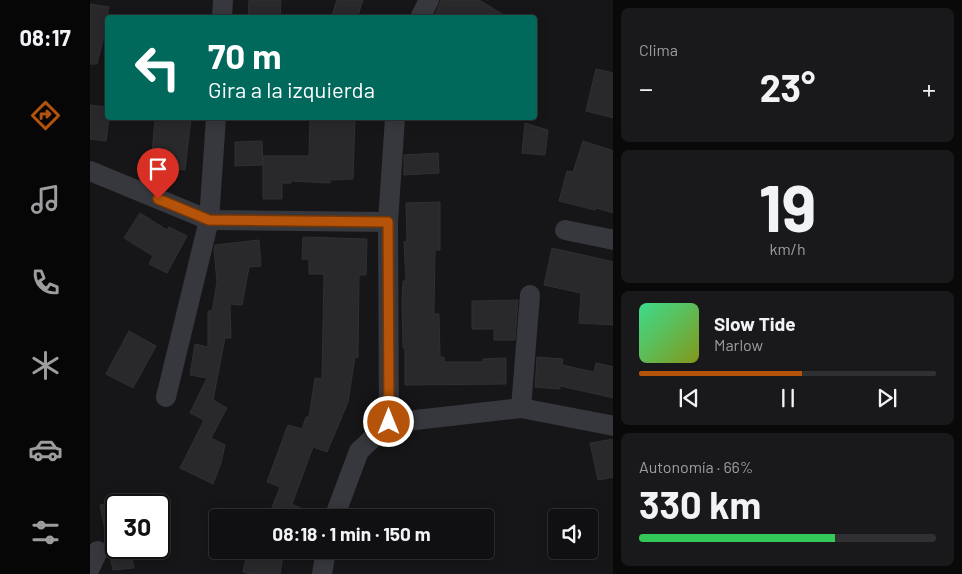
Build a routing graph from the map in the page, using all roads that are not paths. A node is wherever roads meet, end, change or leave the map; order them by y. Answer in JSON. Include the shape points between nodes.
{"nodes":[{"id":1,"x":223,"y":0,"type":"edge"},
{"id":2,"x":429,"y":0,"type":"edge"},
{"id":3,"x":222,"y":15,"type":"edge"},
{"id":4,"x":422,"y":15,"type":"edge"},
{"id":5,"x":216,"y":120,"type":"edge"},
{"id":6,"x":395,"y":120,"type":"edge"},
{"id":7,"x":90,"y":172,"type":"edge"},
{"id":8,"x":209,"y":220,"type":"junction"},
{"id":9,"x":388,"y":222,"type":"junction"},
{"id":10,"x":565,"y":230,"type":"dead end"},
{"id":11,"x":613,"y":240,"type":"edge"},
{"id":12,"x":530,"y":295,"type":"dead end"},
{"id":13,"x":166,"y":398,"type":"dead end"},
{"id":14,"x":521,"y":408,"type":"junction"},
{"id":15,"x":389,"y":422,"type":"junction"},
{"id":16,"x":613,"y":426,"type":"edge"},
{"id":17,"x":337,"y":509,"type":"edge"},
{"id":18,"x":324,"y":559,"type":"edge"},
{"id":19,"x":322,"y":574,"type":"edge"}],
"edges":[{"from":1,"to":3,"type":"street"},
{"from":2,"to":4,"type":"street"},
{"from":5,"to":8,"type":"street"},
{"from":6,"to":9,"type":"street"},
{"from":7,"to":8,"type":"street"},
{"from":8,"to":9,"type":"street"},
{"from":8,"to":13,"type":"street"},
{"from":9,"to":15,"type":"street"},
{"from":10,"to":11,"type":"street"},
{"from":12,"to":14,"type":"street"},
{"from":14,"to":15,"type":"street"},
{"from":14,"to":16,"type":"street"},
{"from":15,"to":17,"type":"street","via":[[359,451]]},
{"from":18,"to":19,"type":"street"}]}
